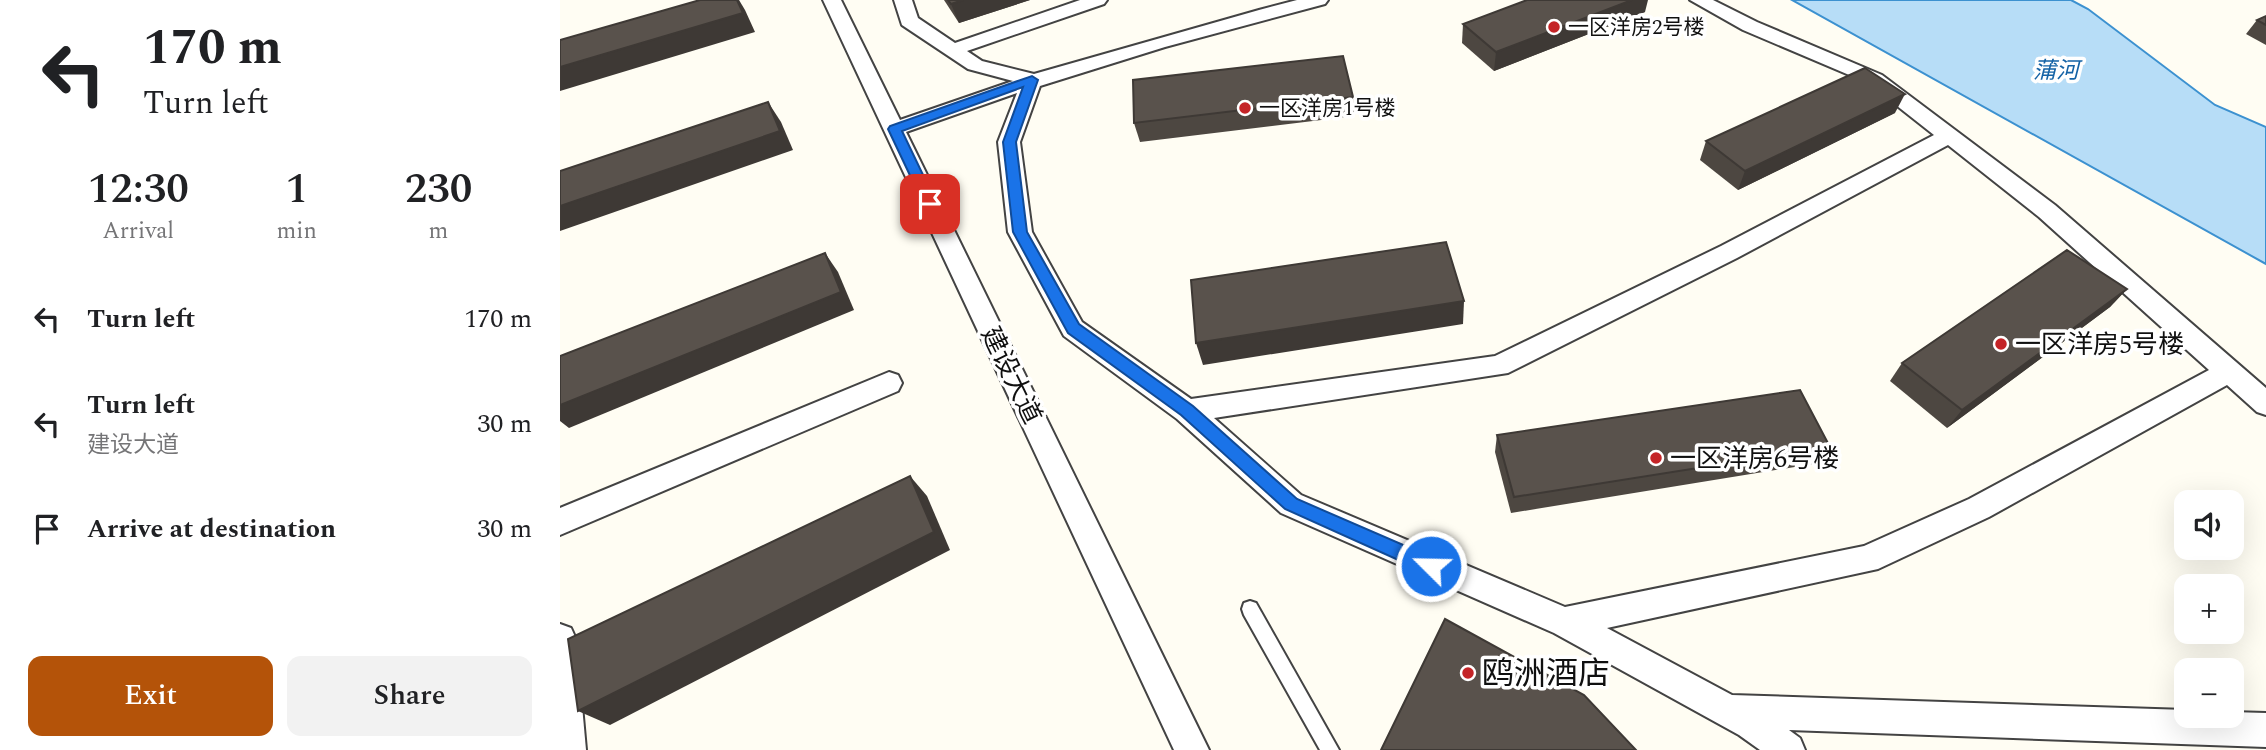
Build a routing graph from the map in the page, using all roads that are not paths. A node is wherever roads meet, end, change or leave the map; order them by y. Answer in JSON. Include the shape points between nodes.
{"nodes":[{"id":1,"x":832,"y":0,"type":"edge"},
{"id":2,"x":903,"y":0,"type":"edge"},
{"id":3,"x":1098,"y":0,"type":"edge"},
{"id":4,"x":1319,"y":0,"type":"edge"},
{"id":5,"x":1699,"y":0,"type":"edge"},
{"id":6,"x":952,"y":50,"type":"junction"},
{"id":7,"x":1032,"y":80,"type":"junction"},
{"id":8,"x":894,"y":129,"type":"junction"},
{"id":9,"x":1949,"y":136,"type":"junction"},
{"id":10,"x":2228,"y":372,"type":"junction"},
{"id":11,"x":889,"y":383,"type":"dead end"},
{"id":12,"x":2266,"y":404,"type":"edge"},
{"id":13,"x":1187,"y":411,"type":"junction"},
{"id":14,"x":560,"y":522,"type":"edge"},
{"id":15,"x":1250,"y":609,"type":"dead end"},
{"id":16,"x":1565,"y":622,"type":"junction"},
{"id":17,"x":560,"y":639,"type":"edge"},
{"id":18,"x":1730,"y":711,"type":"junction"},
{"id":19,"x":2266,"y":730,"type":"edge"},
{"id":20,"x":569,"y":750,"type":"edge"},
{"id":21,"x":1192,"y":750,"type":"edge"},
{"id":22,"x":1331,"y":750,"type":"edge"},
{"id":23,"x":1788,"y":750,"type":"edge"}],
"edges":[{"from":1,"to":8,"type":"street","name":"建设大道"},
{"from":2,"to":6,"type":"street","via":[[909,21]]},
{"from":3,"to":6,"type":"street"},
{"from":4,"to":7,"type":"street","via":[[1216,25]]},
{"from":5,"to":9,"type":"street","via":[[1875,79]]},
{"from":6,"to":7,"type":"street","via":[[975,65]]},
{"from":7,"to":8,"type":"street"},
{"from":7,"to":13,"type":"street","via":[[1009,142],[1020,232],[1073,328]]},
{"from":8,"to":21,"type":"street","name":"建设大道"},
{"from":9,"to":10,"type":"street","via":[[2047,211]]},
{"from":9,"to":13,"type":"street","via":[[1499,366]]},
{"from":10,"to":12,"type":"street"},
{"from":10,"to":16,"type":"street","via":[[1979,508],[1867,559]]},
{"from":11,"to":14,"type":"street"},
{"from":13,"to":16,"type":"street","via":[[1291,504]]},
{"from":15,"to":22,"type":"lane"},
{"from":16,"to":18,"type":"street"},
{"from":17,"to":20,"type":"street"},
{"from":18,"to":19,"type":"street"},
{"from":18,"to":23,"type":"street"}]}
